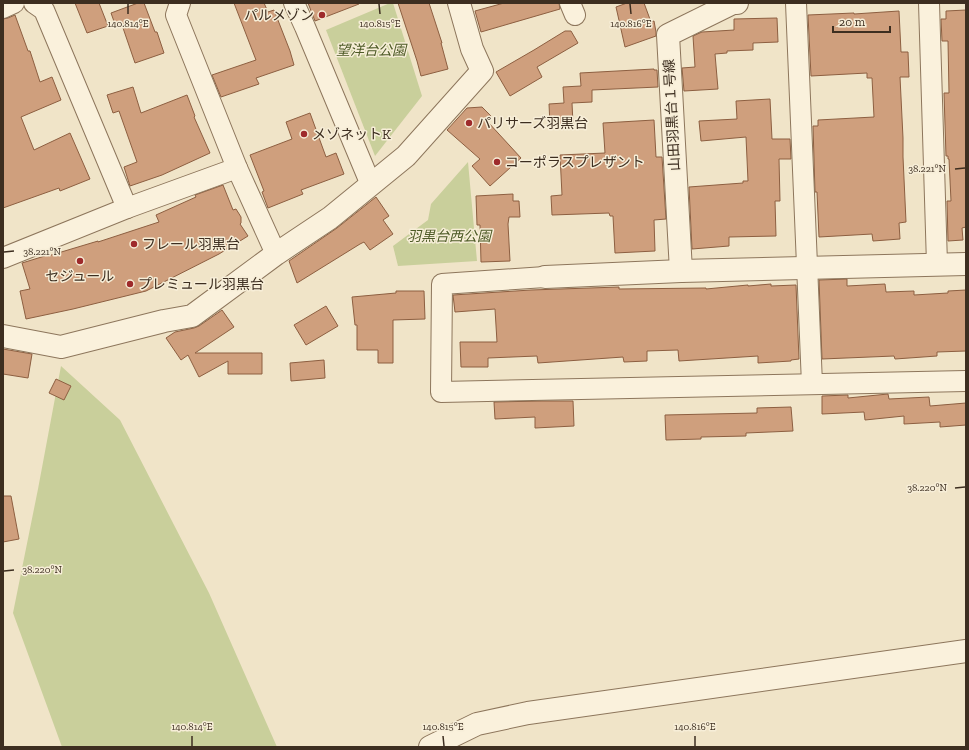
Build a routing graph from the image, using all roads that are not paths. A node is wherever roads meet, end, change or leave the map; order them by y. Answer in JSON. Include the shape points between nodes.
{"nodes":[{"id":1,"x":14,"y":3,"type":"edge"},
{"id":2,"x":34,"y":3,"type":"edge"},
{"id":3,"x":180,"y":3,"type":"edge"},
{"id":4,"x":294,"y":3,"type":"edge"},
{"id":5,"x":459,"y":3,"type":"edge"},
{"id":6,"x":737,"y":3,"type":"edge"},
{"id":7,"x":796,"y":3,"type":"edge"},
{"id":8,"x":929,"y":3,"type":"edge"},
{"id":9,"x":3,"y":8,"type":"edge"},
{"id":10,"x":237,"y":168,"type":"junction"},
{"id":11,"x":371,"y":185,"type":"junction"},
{"id":12,"x":127,"y":208,"type":"junction"},
{"id":13,"x":276,"y":254,"type":"junction"},
{"id":14,"x":3,"y":258,"type":"edge"},
{"id":15,"x":937,"y":264,"type":"junction"},
{"id":16,"x":966,"y":264,"type":"edge"},
{"id":17,"x":806,"y":268,"type":"junction"},
{"id":18,"x":681,"y":271,"type":"junction"},
{"id":19,"x":545,"y":277,"type":"joint"},
{"id":20,"x":3,"y":336,"type":"edge"},
{"id":21,"x":966,"y":381,"type":"edge"},
{"id":22,"x":812,"y":384,"type":"junction"},
{"id":23,"x":966,"y":651,"type":"edge"},
{"id":24,"x":430,"y":747,"type":"edge"}],
"edges":[{"from":1,"to":9,"type":"street"},
{"from":2,"to":12,"type":"street","via":[[44,10]]},
{"from":3,"to":10,"type":"street","via":[[176,15]]},
{"from":4,"to":11,"type":"street"},
{"from":5,"to":11,"type":"street","via":[[472,49],[482,71],[406,156]]},
{"from":6,"to":18,"type":"street","name":"山田羽黒台１号線","via":[[668,35]]},
{"from":7,"to":17,"type":"street"},
{"from":8,"to":15,"type":"street"},
{"from":10,"to":12,"type":"street"},
{"from":10,"to":13,"type":"street"},
{"from":11,"to":13,"type":"street","via":[[330,218]]},
{"from":12,"to":14,"type":"street"},
{"from":13,"to":20,"type":"street","via":[[192,316],[61,347]]},
{"from":15,"to":16,"type":"street"},
{"from":15,"to":17,"type":"street"},
{"from":17,"to":18,"type":"street"},
{"from":17,"to":22,"type":"street"},
{"from":18,"to":19,"type":"street"},
{"from":19,"to":22,"type":"street","via":[[442,284],[441,392]]},
{"from":21,"to":22,"type":"street"},
{"from":23,"to":24,"type":"street","via":[[528,713],[477,724]]}]}
